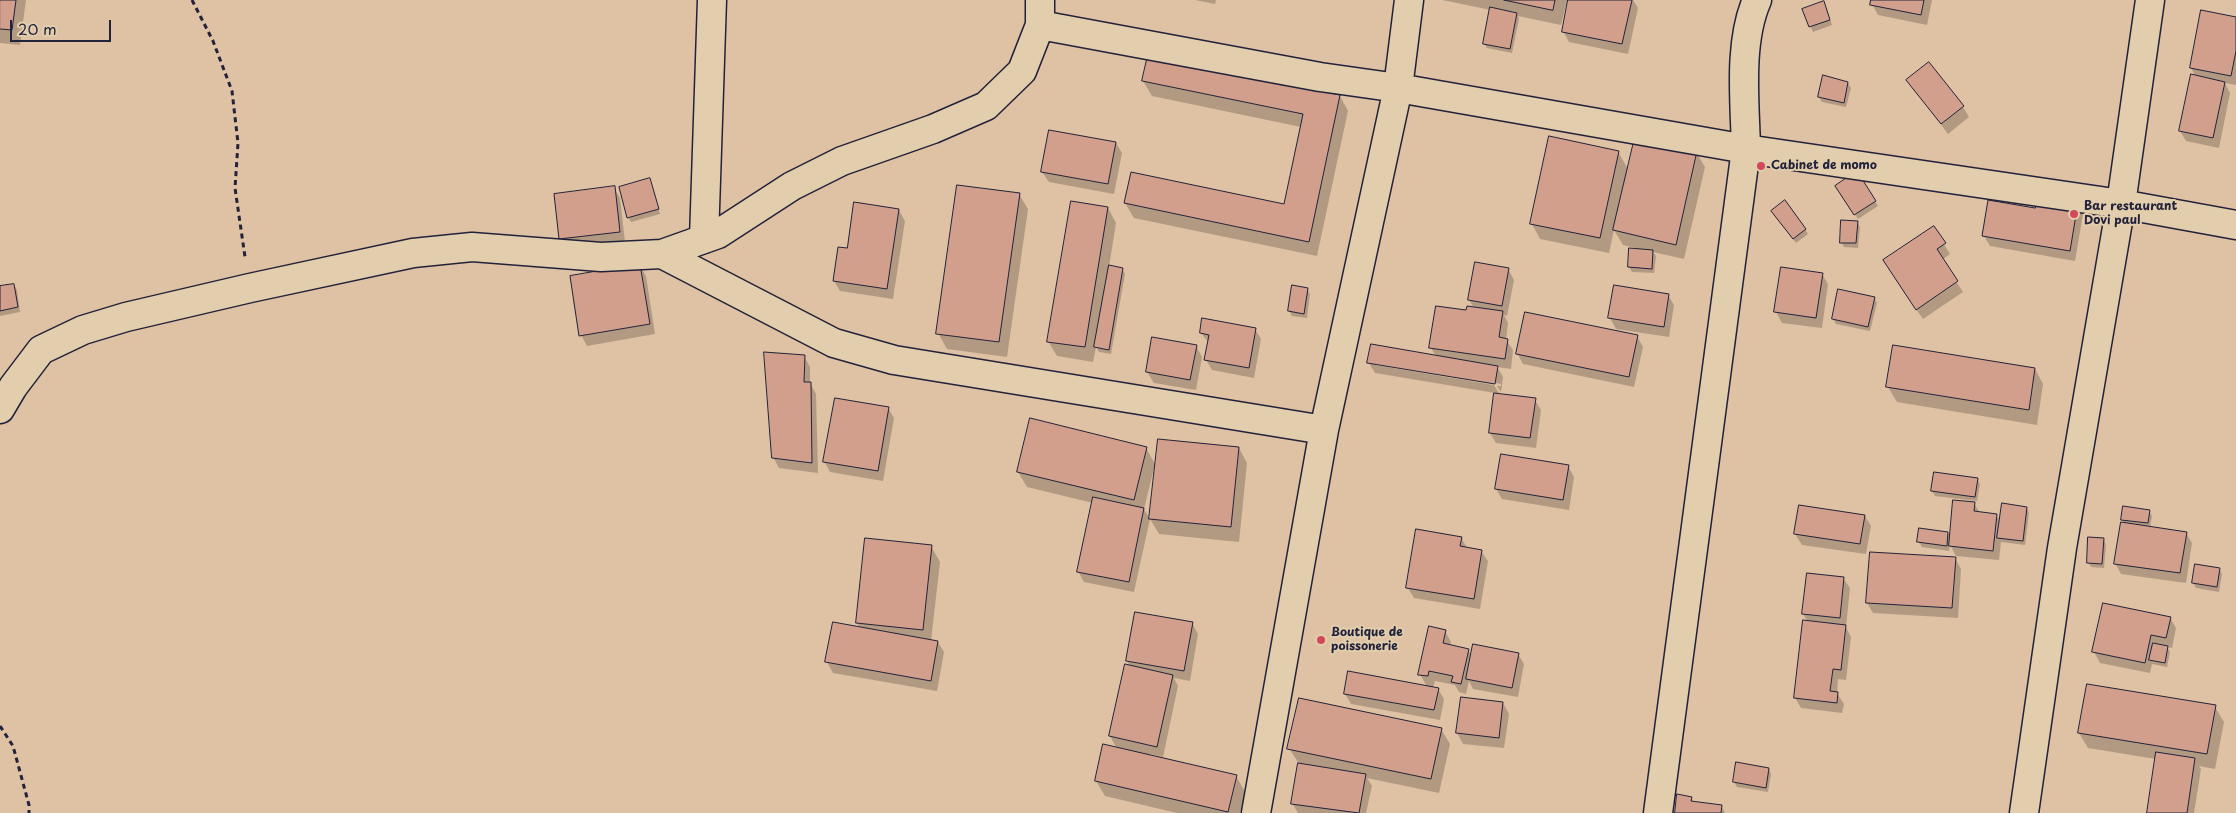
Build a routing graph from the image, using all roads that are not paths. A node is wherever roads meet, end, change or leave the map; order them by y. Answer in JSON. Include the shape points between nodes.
{"nodes":[{"id":1,"x":712,"y":0,"type":"edge"},
{"id":2,"x":1409,"y":0,"type":"edge"},
{"id":3,"x":1757,"y":0,"type":"edge"},
{"id":4,"x":2150,"y":0,"type":"edge"},
{"id":5,"x":1040,"y":13,"type":"edge"},
{"id":6,"x":1398,"y":88,"type":"junction"},
{"id":7,"x":1746,"y":149,"type":"junction"},
{"id":8,"x":2121,"y":204,"type":"junction"},
{"id":9,"x":2236,"y":225,"type":"edge"},
{"id":10,"x":704,"y":239,"type":"junction"},
{"id":11,"x":662,"y":254,"type":"junction"},
{"id":12,"x":0,"y":409,"type":"edge"},
{"id":13,"x":1324,"y":430,"type":"junction"},
{"id":14,"x":1256,"y":813,"type":"edge"},
{"id":15,"x":1658,"y":813,"type":"edge"},
{"id":16,"x":2024,"y":813,"type":"edge"}],
"edges":[{"from":1,"to":10,"type":"street"},
{"from":2,"to":6,"type":"street"},
{"from":3,"to":7,"type":"street","via":[[1745,54]]},
{"from":4,"to":8,"type":"street"},
{"from":5,"to":6,"type":"street","via":[[1320,76]]},
{"from":5,"to":10,"type":"street","via":[[1022,71],[986,106],[842,162],[792,186],[718,234]]},
{"from":6,"to":7,"type":"street"},
{"from":6,"to":13,"type":"street"},
{"from":7,"to":8,"type":"street"},
{"from":7,"to":15,"type":"street"},
{"from":8,"to":9,"type":"street"},
{"from":8,"to":16,"type":"street","via":[[2062,548]]},
{"from":10,"to":11,"type":"street"},
{"from":11,"to":12,"type":"street","via":[[601,257],[472,248],[414,253],[126,317],[83,330],[40,350]]},
{"from":11,"to":13,"type":"street","via":[[834,343],[894,360]]},
{"from":13,"to":14,"type":"street"}]}
